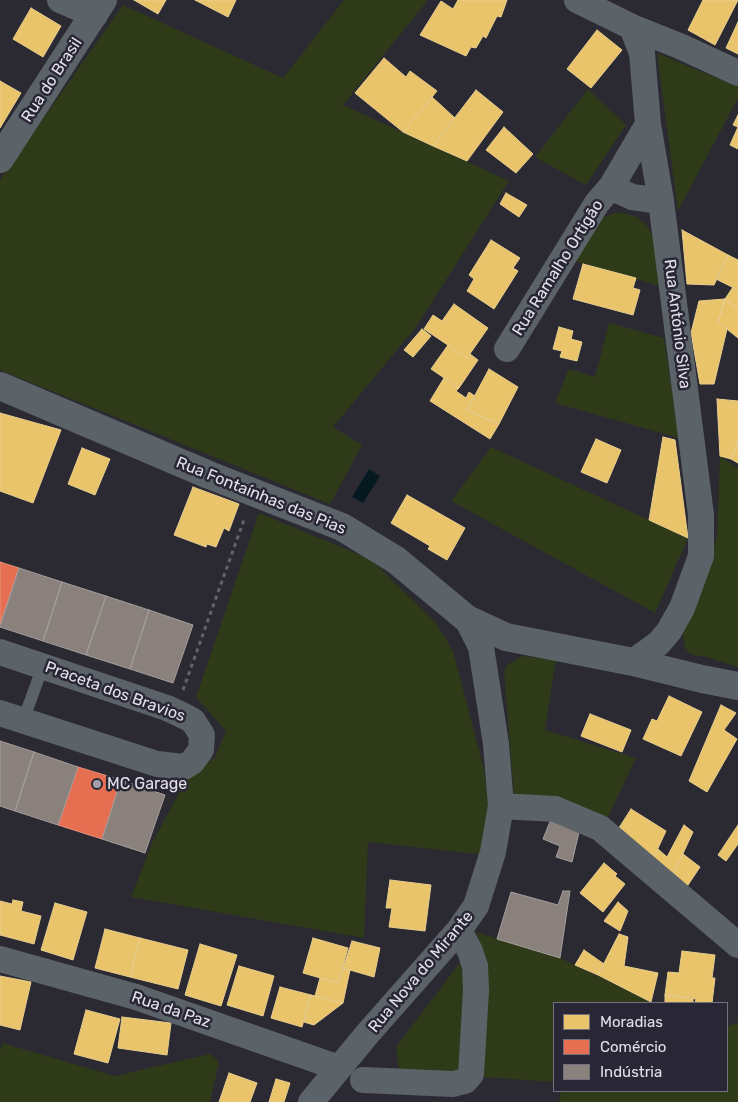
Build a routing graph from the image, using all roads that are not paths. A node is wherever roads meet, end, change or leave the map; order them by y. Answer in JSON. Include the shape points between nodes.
{"nodes":[{"id":1,"x":60,"y":0,"type":"edge"},
{"id":2,"x":577,"y":0,"type":"edge"},
{"id":3,"x":99,"y":7,"type":"edge"},
{"id":4,"x":632,"y":27,"type":"junction"},
{"id":5,"x":738,"y":73,"type":"edge"},
{"id":6,"x":648,"y":124,"type":"junction"},
{"id":7,"x":0,"y":159,"type":"edge"},
{"id":8,"x":611,"y":187,"type":"junction"},
{"id":9,"x":662,"y":201,"type":"junction"},
{"id":10,"x":507,"y":349,"type":"dead end"},
{"id":11,"x":0,"y":386,"type":"edge"},
{"id":12,"x":467,"y":619,"type":"junction"},
{"id":13,"x":0,"y":652,"type":"edge"},
{"id":14,"x":633,"y":662,"type":"junction"},
{"id":15,"x":43,"y":666,"type":"junction"},
{"id":16,"x":738,"y":686,"type":"edge"},
{"id":17,"x":12,"y":717,"type":"edge"},
{"id":18,"x":500,"y":806,"type":"junction"},
{"id":19,"x":459,"y":930,"type":"junction"},
{"id":20,"x":738,"y":945,"type":"edge"},
{"id":21,"x":0,"y":959,"type":"edge"},
{"id":22,"x":339,"y":1068,"type":"junction"},
{"id":23,"x":363,"y":1080,"type":"dead end"},
{"id":24,"x":310,"y":1102,"type":"edge"}],
"edges":[{"from":1,"to":3,"type":"street"},
{"from":2,"to":4,"type":"street"},
{"from":3,"to":7,"type":"street","name":"Rua do Brasil"},
{"from":4,"to":5,"type":"street"},
{"from":4,"to":6,"type":"street","name":"Rua António Silva","via":[[642,53]]},
{"from":6,"to":8,"type":"street","name":"Rua Ramalho Ortigão"},
{"from":6,"to":9,"type":"street","name":"Rua António Silva"},
{"from":8,"to":9,"type":"street","name":"Rua Ramalho Ortigão","via":[[632,197]]},
{"from":8,"to":10,"type":"street","name":"Rua Ramalho Ortigão","via":[[597,203]]},
{"from":9,"to":14,"type":"street","name":"Rua António Silva","via":[[701,515],[701,556],[682,608],[668,631],[659,643]]},
{"from":11,"to":12,"type":"street","name":"Rua Fontaínhas das Pias","via":[[342,527],[396,560]]},
{"from":12,"to":14,"type":"street","name":"Rua Fontaínhas das Pias","via":[[506,637]]},
{"from":12,"to":18,"type":"street","name":"Rua Nova do Mirante","via":[[481,647],[496,744]]},
{"from":13,"to":15,"type":"street","name":"Praceta dos Bravios"},
{"from":14,"to":16,"type":"street","name":"Rua Fontaínhas das Pias"},
{"from":15,"to":17,"type":"lane"},
{"from":15,"to":17,"type":"street","name":"Praceta dos Bravios","via":[[193,721],[202,735],[202,750],[184,767],[157,764]]},
{"from":18,"to":19,"type":"street","name":"Rua Nova do Mirante","via":[[493,852],[476,906]]},
{"from":18,"to":20,"type":"street","via":[[555,809],[600,828]]},
{"from":19,"to":22,"type":"street","name":"Rua Nova do Mirante"},
{"from":19,"to":23,"type":"street","via":[[475,966],[471,1074],[465,1082],[453,1084]]},
{"from":21,"to":22,"type":"street","name":"Rua da Paz","via":[[136,997]]},
{"from":22,"to":24,"type":"street","name":"Rua Nova do Mirante"}]}
